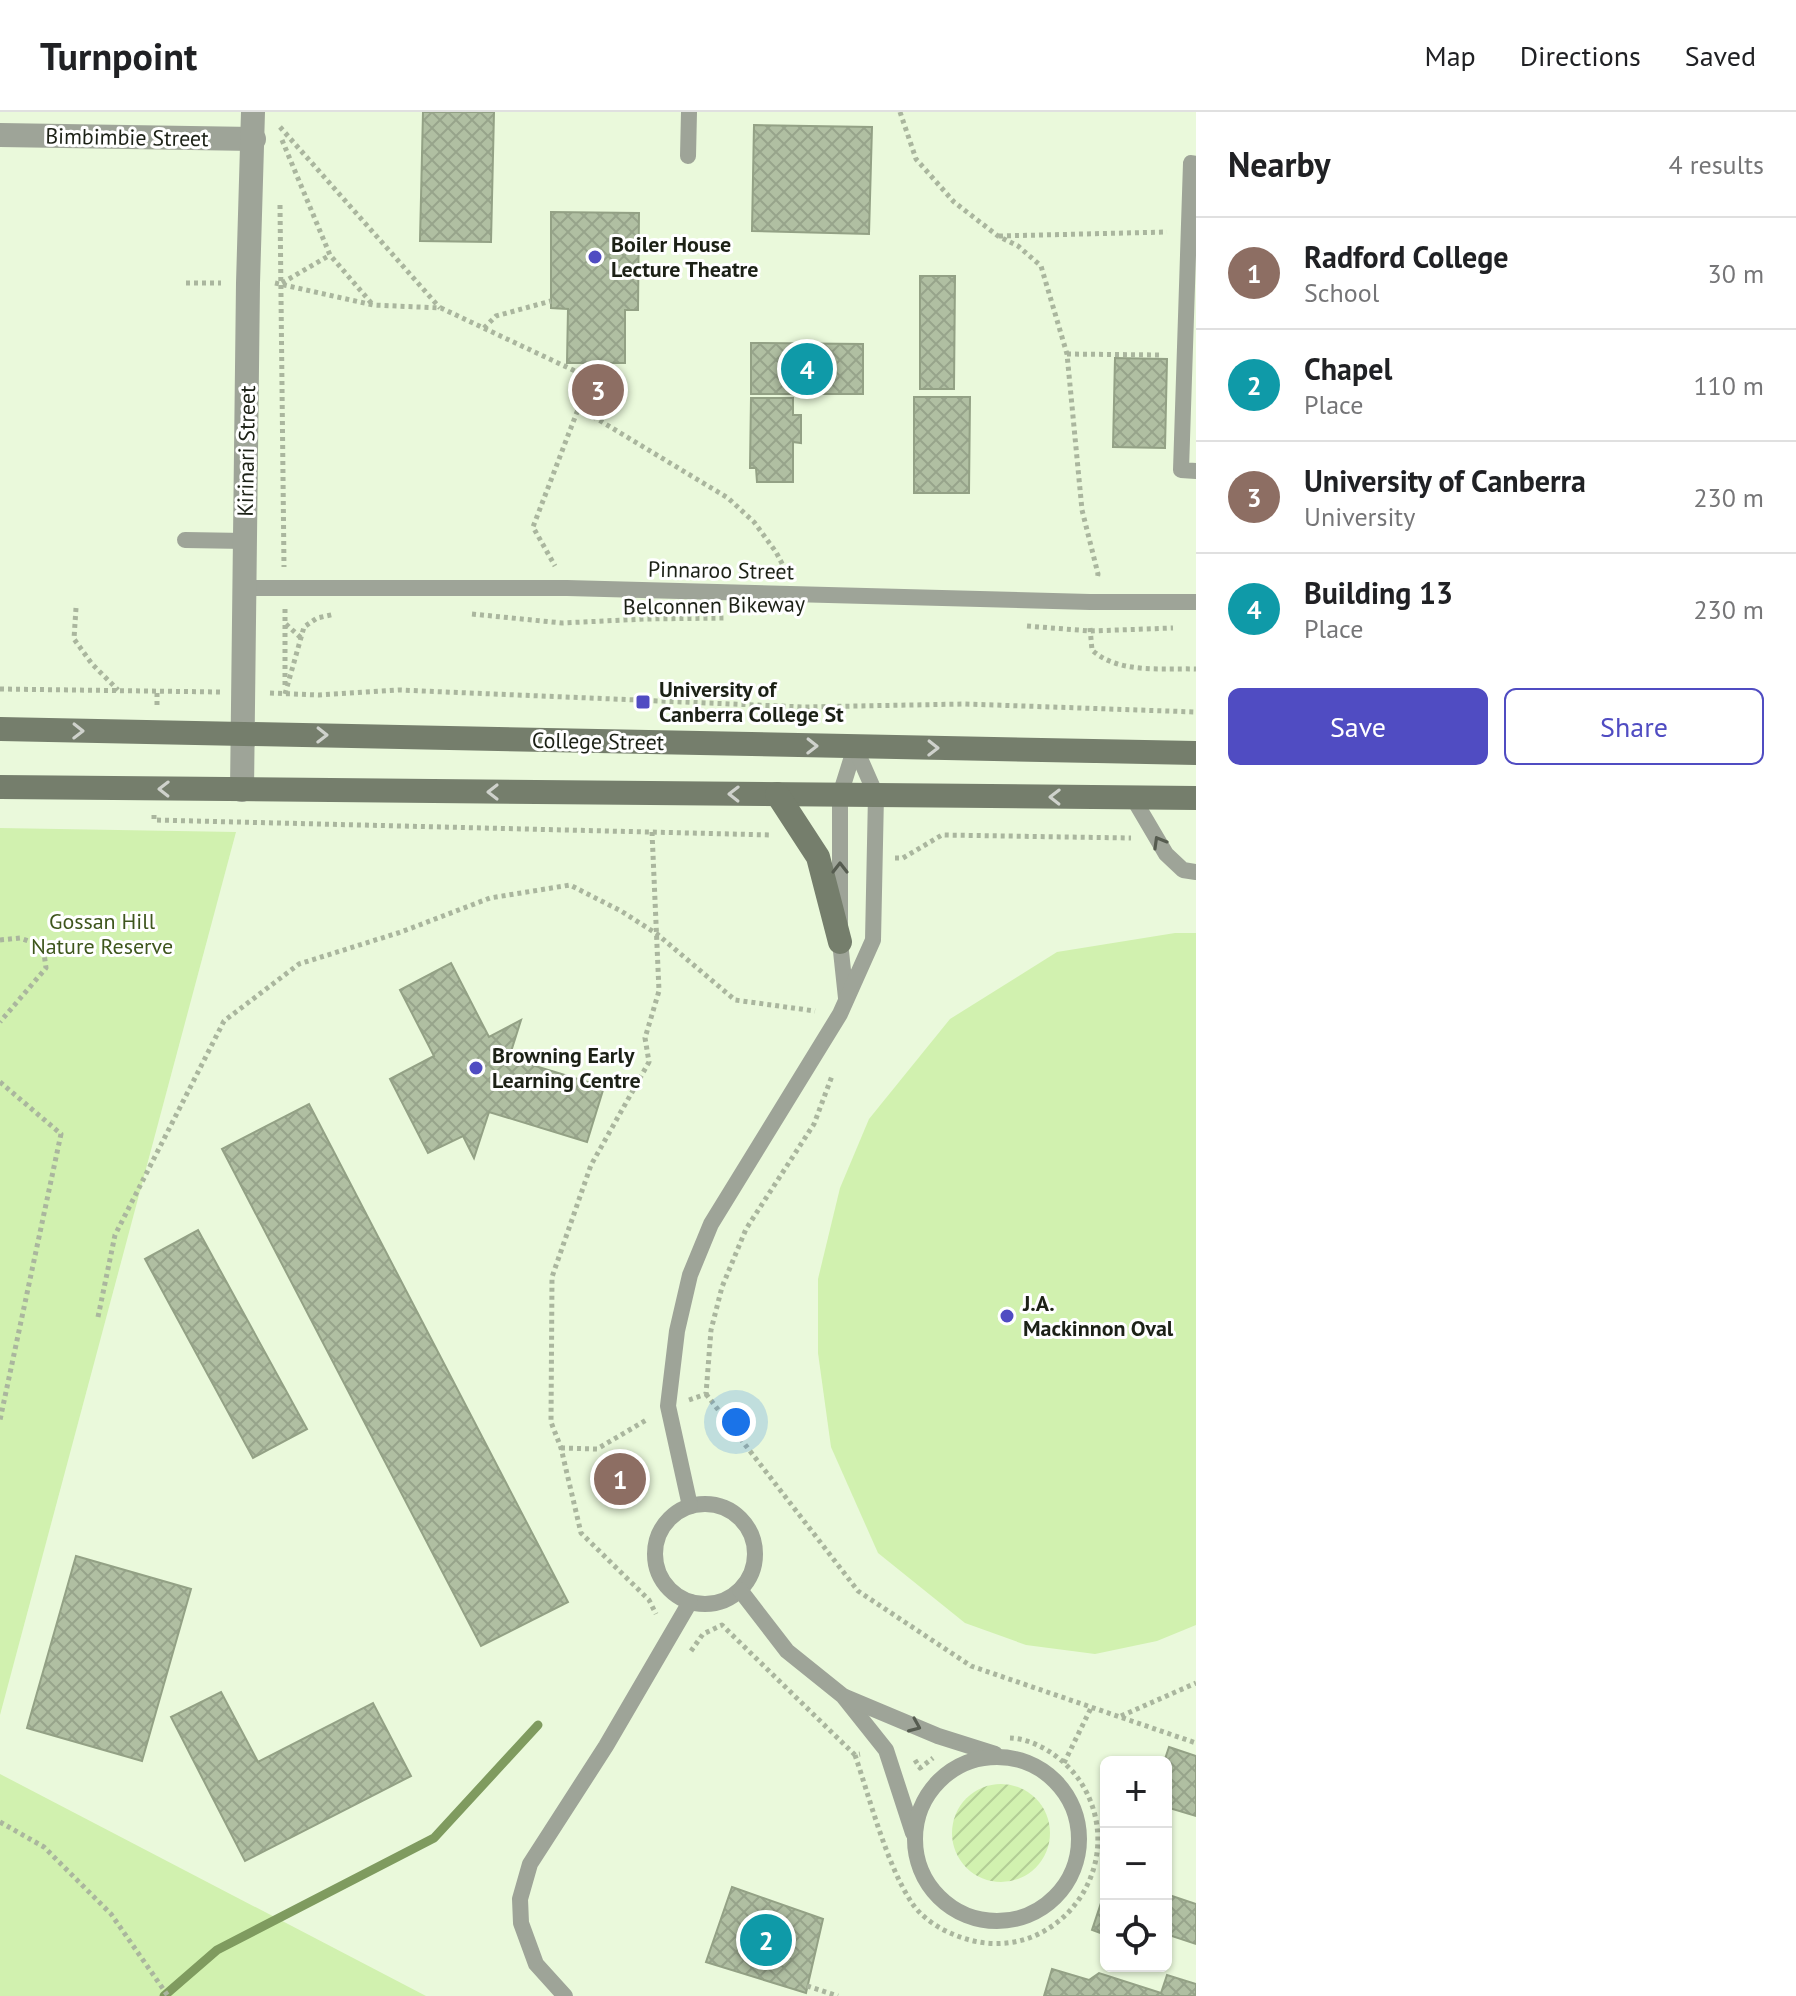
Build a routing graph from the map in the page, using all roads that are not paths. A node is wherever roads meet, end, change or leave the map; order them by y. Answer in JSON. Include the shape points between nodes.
{"nodes":[{"id":1,"x":253,"y":112,"type":"edge"},
{"id":2,"x":689,"y":112,"type":"edge"},
{"id":3,"x":0,"y":135,"type":"edge"},
{"id":4,"x":254,"y":139,"type":"junction"},
{"id":5,"x":688,"y":156,"type":"dead end"},
{"id":6,"x":1196,"y":164,"type":"edge"},
{"id":7,"x":1196,"y":471,"type":"edge"},
{"id":8,"x":185,"y":540,"type":"dead end"},
{"id":9,"x":245,"y":541,"type":"junction"},
{"id":10,"x":245,"y":588,"type":"junction"},
{"id":11,"x":1196,"y":602,"type":"edge"},
{"id":12,"x":0,"y":729,"type":"edge"},
{"id":13,"x":244,"y":733,"type":"junction"},
{"id":14,"x":855,"y":747,"type":"junction"},
{"id":15,"x":1196,"y":753,"type":"edge"},
{"id":16,"x":0,"y":787,"type":"edge"},
{"id":17,"x":242,"y":790,"type":"junction"},
{"id":18,"x":777,"y":794,"type":"junction"},
{"id":19,"x":840,"y":795,"type":"junction"},
{"id":20,"x":876,"y":795,"type":"junction"},
{"id":21,"x":1133,"y":798,"type":"junction"},
{"id":22,"x":1196,"y":798,"type":"edge"},
{"id":23,"x":1196,"y":872,"type":"edge"},
{"id":24,"x":840,"y":942,"type":"junction"},
{"id":25,"x":843,"y":1007,"type":"junction"},
{"id":26,"x":690,"y":1506,"type":"junction"},
{"id":27,"x":740,"y":1590,"type":"junction"},
{"id":28,"x":690,"y":1602,"type":"junction"},
{"id":29,"x":843,"y":1696,"type":"junction"},
{"id":30,"x":1003,"y":1756,"type":"junction"},
{"id":31,"x":914,"y":1835,"type":"junction"},
{"id":32,"x":565,"y":1996,"type":"edge"}],
"edges":[{"from":1,"to":4,"type":"street","name":"Kirinari Street"},
{"from":2,"to":5,"type":"lane"},
{"from":3,"to":4,"type":"street","name":"Bimbimbie Street"},
{"from":4,"to":9,"type":"street","name":"Kirinari Street"},
{"from":6,"to":7,"type":"lane","via":[[1191,163],[1181,470]]},
{"from":8,"to":9,"type":"lane"},
{"from":9,"to":10,"type":"street","name":"Kirinari Street"},
{"from":10,"to":11,"type":"lane","name":"Pinnaroo Street","via":[[567,588]]},
{"from":10,"to":13,"type":"street","name":"Kirinari Street"},
{"from":12,"to":13,"type":"street","name":"College Street","one_way":true},
{"from":13,"to":14,"type":"street","name":"College Street","one_way":true},
{"from":13,"to":17,"type":"street","name":"Kirinari Street"},
{"from":14,"to":15,"type":"street","name":"College Street","one_way":true},
{"from":14,"to":19,"type":"lane"},
{"from":14,"to":20,"type":"lane"},
{"from":17,"to":16,"type":"street","one_way":true},
{"from":18,"to":17,"type":"street","one_way":true},
{"from":18,"to":19,"type":"street"},
{"from":18,"to":24,"type":"street","via":[[818,857]]},
{"from":19,"to":20,"type":"street"},
{"from":24,"to":19,"type":"lane","one_way":true},
{"from":21,"to":20,"type":"street","one_way":true},
{"from":20,"to":25,"type":"lane","via":[[873,940]]},
{"from":21,"to":22,"type":"street"},
{"from":23,"to":21,"type":"lane","one_way":true,"via":[[1183,870],[1166,854]]},
{"from":24,"to":25,"type":"lane"},
{"from":25,"to":26,"type":"lane","via":[[711,1224],[690,1275],[668,1406]]},
{"from":26,"to":27,"type":"lane","via":[[723,1507],[749,1528],[756,1561]]},
{"from":26,"to":28,"type":"lane","via":[[663,1526],[655,1559],[667,1586]]},
{"from":27,"to":28,"type":"lane","via":[[717,1603]]},
{"from":27,"to":29,"type":"lane","via":[[787,1651]]},
{"from":28,"to":32,"type":"lane","via":[[530,1864],[520,1899],[521,1923],[536,1964]]},
{"from":29,"to":30,"type":"lane","one_way":true},
{"from":29,"to":31,"type":"lane","via":[[886,1750]]},
{"from":30,"to":31,"type":"lane","via":[[952,1769],[919,1809]]},
{"from":30,"to":31,"type":"lane","via":[[1028,1762],[1052,1778],[1070,1800],[1079,1827],[1078,1855],[1068,1882],[1049,1903],[1025,1917],[997,1922],[945,1904],[917,1861]]}]}
